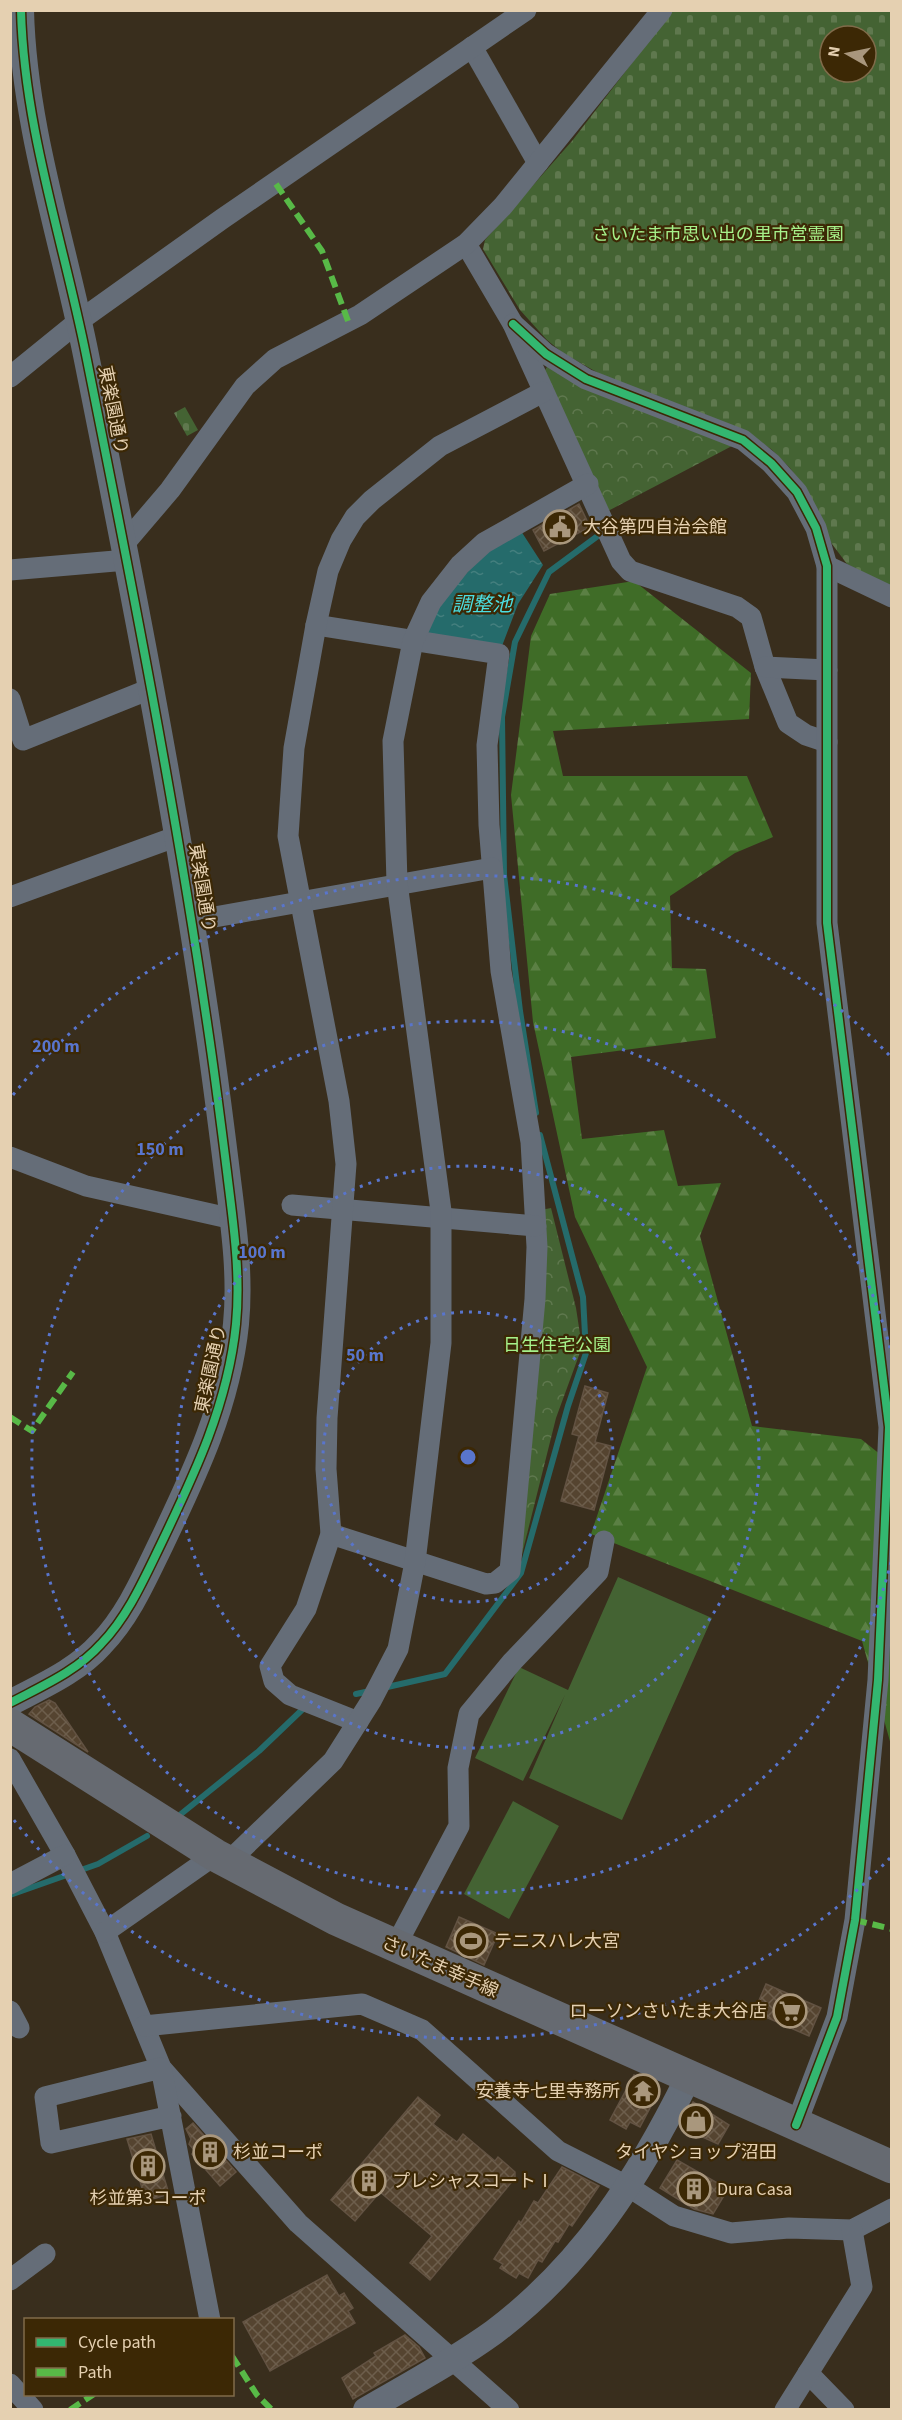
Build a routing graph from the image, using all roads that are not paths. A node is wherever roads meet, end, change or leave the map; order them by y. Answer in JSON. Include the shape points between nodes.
{"nodes":[{"id":1,"x":21,"y":10,"type":"edge"},
{"id":2,"x":526,"y":10,"type":"edge"},
{"id":3,"x":662,"y":10,"type":"edge"},
{"id":4,"x":472,"y":47,"type":"junction"},
{"id":5,"x":18,"y":85,"type":"edge"},
{"id":6,"x":538,"y":163,"type":"junction"},
{"id":7,"x":466,"y":244,"type":"junction"},
{"id":8,"x":79,"y":321,"type":"junction"},
{"id":9,"x":513,"y":324,"type":"junction"},
{"id":10,"x":10,"y":377,"type":"edge"},
{"id":11,"x":543,"y":392,"type":"junction"},
{"id":12,"x":588,"y":484,"type":"junction"},
{"id":13,"x":126,"y":552,"type":"junction"},
{"id":14,"x":827,"y":566,"type":"junction"},
{"id":15,"x":10,"y":570,"type":"edge"},
{"id":16,"x":891,"y":597,"type":"edge"},
{"id":17,"x":316,"y":625,"type":"junction"},
{"id":18,"x":413,"y":641,"type":"junction"},
{"id":19,"x":765,"y":667,"type":"junction"},
{"id":20,"x":827,"y":670,"type":"junction"},
{"id":21,"x":150,"y":689,"type":"junction"},
{"id":22,"x":10,"y":699,"type":"edge"},
{"id":23,"x":827,"y":742,"type":"junction"},
{"id":24,"x":178,"y":836,"type":"junction"},
{"id":25,"x":492,"y":868,"type":"junction"},
{"id":26,"x":397,"y":883,"type":"junction"},
{"id":27,"x":10,"y":897,"type":"edge"},
{"id":28,"x":302,"y":903,"type":"junction"},
{"id":29,"x":192,"y":921,"type":"junction"},
{"id":30,"x":10,"y":1157,"type":"edge"},
{"id":31,"x":292,"y":1205,"type":"dead end"},
{"id":32,"x":343,"y":1210,"type":"junction"},
{"id":33,"x":441,"y":1218,"type":"junction"},
{"id":34,"x":233,"y":1219,"type":"junction"},
{"id":35,"x":536,"y":1226,"type":"junction"},
{"id":36,"x":890,"y":1427,"type":"edge"},
{"id":37,"x":331,"y":1534,"type":"junction"},
{"id":38,"x":604,"y":1540,"type":"dead end"},
{"id":39,"x":415,"y":1562,"type":"junction"},
{"id":40,"x":10,"y":1703,"type":"edge"},
{"id":41,"x":358,"y":1722,"type":"junction"},
{"id":42,"x":10,"y":1725,"type":"edge"},
{"id":43,"x":10,"y":1759,"type":"edge"},
{"id":44,"x":222,"y":1858,"type":"junction"},
{"id":45,"x":72,"y":1867,"type":"junction"},
{"id":46,"x":10,"y":1884,"type":"edge"},
{"id":47,"x":105,"y":1932,"type":"junction"},
{"id":48,"x":395,"y":1947,"type":"junction"},
{"id":49,"x":144,"y":2026,"type":"junction"},
{"id":50,"x":161,"y":2068,"type":"junction"},
{"id":51,"x":688,"y":2078,"type":"junction"},
{"id":52,"x":171,"y":2116,"type":"junction"},
{"id":53,"x":796,"y":2126,"type":"junction"},
{"id":54,"x":891,"y":2167,"type":"edge"},
{"id":55,"x":629,"y":2187,"type":"junction"},
{"id":56,"x":891,"y":2209,"type":"edge"},
{"id":57,"x":852,"y":2230,"type":"junction"},
{"id":58,"x":45,"y":2254,"type":"dead end"},
{"id":59,"x":10,"y":2280,"type":"edge"},
{"id":60,"x":210,"y":2318,"type":"edge"},
{"id":61,"x":453,"y":2360,"type":"junction"},
{"id":62,"x":808,"y":2373,"type":"junction"},
{"id":63,"x":10,"y":2384,"type":"edge"},
{"id":64,"x":33,"y":2409,"type":"edge"},
{"id":65,"x":366,"y":2409,"type":"edge"},
{"id":66,"x":509,"y":2409,"type":"edge"},
{"id":67,"x":785,"y":2409,"type":"edge"},
{"id":68,"x":844,"y":2409,"type":"edge"}],
"edges":[{"from":1,"to":5,"type":"street","name":"東楽園通り"},
{"from":2,"to":4,"type":"street"},
{"from":3,"to":6,"type":"street"},
{"from":4,"to":6,"type":"street"},
{"from":4,"to":8,"type":"street"},
{"from":5,"to":8,"type":"street","name":"東楽園通り"},
{"from":6,"to":7,"type":"street"},
{"from":7,"to":9,"type":"street"},
{"from":7,"to":13,"type":"street","via":[[360,315],[275,359],[245,386]]},
{"from":8,"to":10,"type":"street"},
{"from":8,"to":13,"type":"street","name":"東楽園通り"},
{"from":9,"to":11,"type":"street"},
{"from":9,"to":14,"type":"street","via":[[546,354],[586,379],[743,440],[771,463],[796,492],[816,528]]},
{"from":11,"to":12,"type":"street"},
{"from":11,"to":17,"type":"street","via":[[440,446],[356,517],[328,571]]},
{"from":12,"to":18,"type":"street","via":[[484,543],[460,565],[431,602]]},
{"from":12,"to":19,"type":"street","via":[[621,561],[630,571],[737,607],[751,616]]},
{"from":13,"to":15,"type":"street"},
{"from":13,"to":21,"type":"street","name":"東楽園通り"},
{"from":14,"to":16,"type":"street"},
{"from":14,"to":20,"type":"street"},
{"from":17,"to":18,"type":"street"},
{"from":17,"to":28,"type":"street","via":[[288,806],[288,836]]},
{"from":18,"to":25,"type":"street","via":[[499,654],[487,745]]},
{"from":18,"to":26,"type":"street","via":[[393,741]]},
{"from":19,"to":20,"type":"street"},
{"from":19,"to":23,"type":"street","via":[[788,723]]},
{"from":20,"to":23,"type":"street"},
{"from":21,"to":22,"type":"street","via":[[23,740]]},
{"from":21,"to":24,"type":"street","name":"東楽園通り"},
{"from":23,"to":36,"type":"street","via":[[827,923]]},
{"from":24,"to":27,"type":"street"},
{"from":24,"to":29,"type":"street","name":"東楽園通り"},
{"from":25,"to":26,"type":"street"},
{"from":25,"to":35,"type":"street","via":[[501,971],[531,1142]]},
{"from":26,"to":28,"type":"street"},
{"from":26,"to":33,"type":"street"},
{"from":28,"to":29,"type":"street"},
{"from":28,"to":32,"type":"street","via":[[339,1101],[346,1164]]},
{"from":29,"to":34,"type":"street","name":"東楽園通り"},
{"from":30,"to":34,"type":"street","via":[[86,1186]]},
{"from":31,"to":32,"type":"street"},
{"from":32,"to":33,"type":"street"},
{"from":32,"to":37,"type":"street","via":[[327,1418]]},
{"from":33,"to":35,"type":"street"},
{"from":33,"to":39,"type":"street","via":[[441,1343]]},
{"from":34,"to":40,"type":"street","name":"東楽園通り","via":[[238,1260],[236,1325],[220,1407],[195,1474],[138,1590],[99,1647],[80,1663]]},
{"from":35,"to":39,"type":"street","via":[[535,1299],[510,1571],[495,1583],[486,1584]]},
{"from":36,"to":53,"type":"street","via":[[878,1680],[855,1920],[837,2017]]},
{"from":37,"to":39,"type":"street"},
{"from":37,"to":41,"type":"street","via":[[306,1609],[270,1666],[274,1682],[290,1695]]},
{"from":38,"to":48,"type":"street","via":[[598,1572],[512,1662],[469,1714],[458,1768],[459,1826]]},
{"from":39,"to":41,"type":"street","via":[[398,1649]]},
{"from":41,"to":44,"type":"street","via":[[333,1761]]},
{"from":42,"to":44,"type":"main road","name":"さいたま幸手線"},
{"from":43,"to":45,"type":"street"},
{"from":44,"to":47,"type":"street"},
{"from":44,"to":48,"type":"main road","name":"さいたま幸手線"},
{"from":45,"to":46,"type":"street"},
{"from":45,"to":47,"type":"street"},
{"from":47,"to":49,"type":"street"},
{"from":48,"to":51,"type":"main road","name":"さいたま幸手線"},
{"from":49,"to":50,"type":"street"},
{"from":49,"to":55,"type":"street","via":[[362,2004],[422,2030],[558,2151]]},
{"from":50,"to":52,"type":"street"},
{"from":50,"to":52,"type":"street","via":[[45,2097],[51,2143]]},
{"from":50,"to":61,"type":"street","via":[[298,2223]]},
{"from":51,"to":53,"type":"main road","name":"さいたま幸手線"},
{"from":51,"to":55,"type":"street"},
{"from":52,"to":60,"type":"street"},
{"from":53,"to":54,"type":"main road","name":"さいたま幸手線"},
{"from":55,"to":57,"type":"street","via":[[674,2216],[731,2233],[789,2228]]},
{"from":55,"to":61,"type":"street","via":[[584,2248],[540,2294]]},
{"from":56,"to":57,"type":"street"},
{"from":57,"to":62,"type":"street","via":[[861,2287]]},
{"from":58,"to":59,"type":"street"},
{"from":61,"to":65,"type":"street"},
{"from":61,"to":66,"type":"street"},
{"from":62,"to":67,"type":"street"},
{"from":62,"to":68,"type":"street"},
{"from":63,"to":64,"type":"street"}]}
